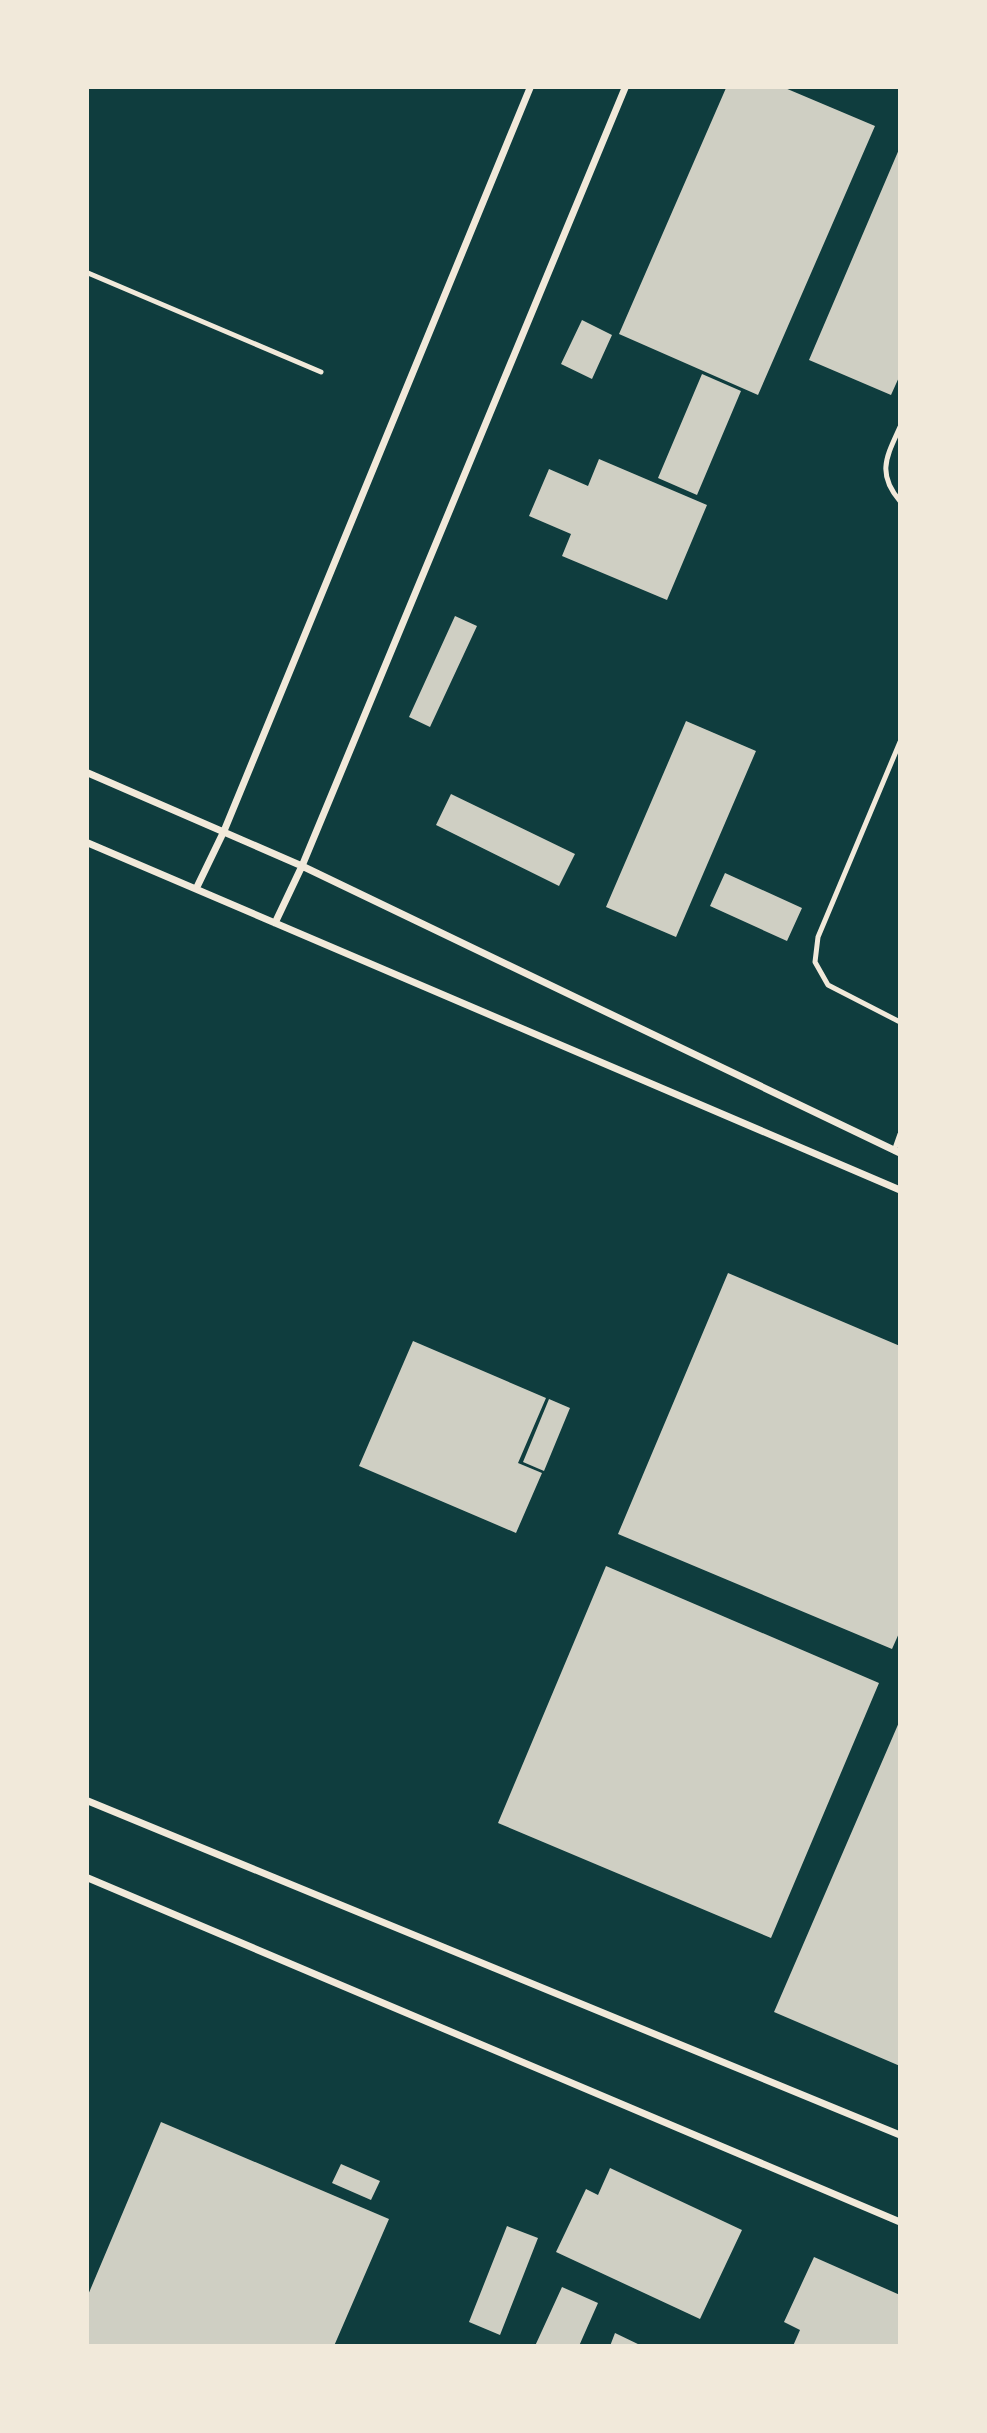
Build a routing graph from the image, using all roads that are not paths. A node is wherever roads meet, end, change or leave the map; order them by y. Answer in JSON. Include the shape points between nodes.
{"nodes":[{"id":1,"x":530,"y":88,"type":"edge"},
{"id":2,"x":625,"y":88,"type":"edge"},
{"id":3,"x":88,"y":273,"type":"edge"},
{"id":4,"x":321,"y":372,"type":"dead end"},
{"id":5,"x":900,"y":427,"type":"edge"},
{"id":6,"x":900,"y":501,"type":"edge"},
{"id":7,"x":900,"y":742,"type":"edge"},
{"id":8,"x":88,"y":772,"type":"edge"},
{"id":9,"x":223,"y":831,"type":"junction"},
{"id":10,"x":88,"y":843,"type":"edge"},
{"id":11,"x":302,"y":866,"type":"junction"},
{"id":12,"x":196,"y":889,"type":"junction"},
{"id":13,"x":275,"y":923,"type":"junction"},
{"id":14,"x":900,"y":1022,"type":"edge"},
{"id":15,"x":900,"y":1134,"type":"edge"},
{"id":16,"x":897,"y":1152,"type":"edge"},
{"id":17,"x":900,"y":1190,"type":"edge"},
{"id":18,"x":88,"y":1801,"type":"edge"},
{"id":19,"x":88,"y":1878,"type":"edge"},
{"id":20,"x":900,"y":2135,"type":"edge"},
{"id":21,"x":900,"y":2222,"type":"edge"}],
"edges":[{"from":1,"to":9,"type":"street"},
{"from":2,"to":11,"type":"street"},
{"from":3,"to":4,"type":"lane"},
{"from":5,"to":6,"type":"lane","via":[[884,463],[889,489]]},
{"from":7,"to":14,"type":"lane","via":[[818,937],[815,962],[828,985]]},
{"from":8,"to":9,"type":"street"},
{"from":9,"to":11,"type":"street"},
{"from":9,"to":12,"type":"street"},
{"from":10,"to":12,"type":"street"},
{"from":11,"to":13,"type":"street"},
{"from":11,"to":16,"type":"street"},
{"from":12,"to":13,"type":"street"},
{"from":13,"to":17,"type":"street"},
{"from":15,"to":16,"type":"lane"},
{"from":18,"to":20,"type":"street"},
{"from":19,"to":21,"type":"street"}]}
